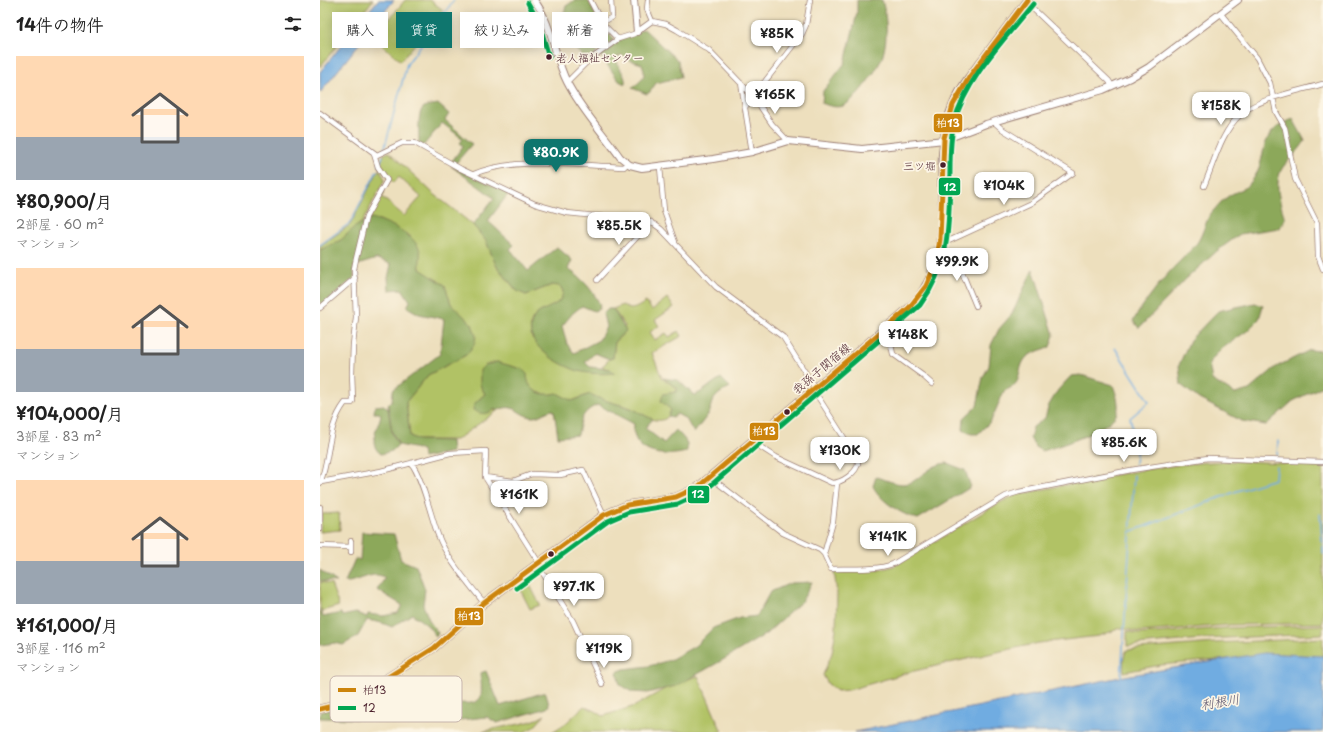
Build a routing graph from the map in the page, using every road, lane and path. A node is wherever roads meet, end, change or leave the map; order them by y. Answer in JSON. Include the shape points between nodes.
{"nodes":[{"id":1,"x":534,"y":0,"type":"edge"},
{"id":2,"x":590,"y":0,"type":"edge"},
{"id":3,"x":610,"y":0,"type":"edge"},
{"id":4,"x":634,"y":0,"type":"edge"},
{"id":5,"x":648,"y":0,"type":"edge"},
{"id":6,"x":810,"y":0,"type":"edge"},
{"id":7,"x":1238,"y":0,"type":"edge"},
{"id":8,"x":1026,"y":1,"type":"edge"},
{"id":9,"x":597,"y":12,"type":"edge"},
{"id":10,"x":1221,"y":14,"type":"junction"},
{"id":11,"x":608,"y":18,"type":"edge"},
{"id":12,"x":652,"y":21,"type":"junction"},
{"id":13,"x":608,"y":28,"type":"edge"},
{"id":14,"x":637,"y":32,"type":"junction"},
{"id":15,"x":618,"y":39,"type":"junction"},
{"id":16,"x":567,"y":82,"type":"junction"},
{"id":17,"x":741,"y":83,"type":"junction"},
{"id":18,"x":1323,"y":84,"type":"edge"},
{"id":19,"x":1112,"y":86,"type":"junction"},
{"id":20,"x":754,"y":97,"type":"junction"},
{"id":21,"x":1274,"y":99,"type":"junction"},
{"id":22,"x":745,"y":108,"type":"junction"},
{"id":23,"x":320,"y":113,"type":"edge"},
{"id":24,"x":994,"y":122,"type":"junction"},
{"id":25,"x":944,"y":140,"type":"junction"},
{"id":26,"x":788,"y":141,"type":"junction"},
{"id":27,"x":752,"y":152,"type":"junction"},
{"id":28,"x":374,"y":154,"type":"junction"},
{"id":29,"x":627,"y":164,"type":"junction"},
{"id":30,"x":660,"y":167,"type":"junction"},
{"id":31,"x":474,"y":174,"type":"junction"},
{"id":32,"x":1204,"y":186,"type":"dead end"},
{"id":33,"x":651,"y":222,"type":"junction"},
{"id":34,"x":676,"y":244,"type":"junction"},
{"id":35,"x":940,"y":246,"type":"junction"},
{"id":36,"x":937,"y":260,"type":"junction"},
{"id":37,"x":1323,"y":269,"type":"edge"},
{"id":38,"x":355,"y":278,"type":"junction"},
{"id":39,"x":597,"y":280,"type":"dead end"},
{"id":40,"x":976,"y":306,"type":"dead end"},
{"id":41,"x":320,"y":308,"type":"edge"},
{"id":42,"x":882,"y":330,"type":"junction"},
{"id":43,"x":932,"y":384,"type":"dead end"},
{"id":44,"x":814,"y":388,"type":"junction"},
{"id":45,"x":751,"y":441,"type":"junction"},
{"id":46,"x":1323,"y":462,"type":"edge"},
{"id":47,"x":411,"y":463,"type":"junction"},
{"id":48,"x":485,"y":477,"type":"junction"},
{"id":49,"x":710,"y":477,"type":"junction"},
{"id":50,"x":320,"y":482,"type":"edge"},
{"id":51,"x":837,"y":483,"type":"junction"},
{"id":52,"x":320,"y":507,"type":"edge"},
{"id":53,"x":604,"y":515,"type":"junction"},
{"id":54,"x":320,"y":529,"type":"edge"},
{"id":55,"x":351,"y":541,"type":"dead end"},
{"id":56,"x":320,"y":546,"type":"edge"},
{"id":57,"x":824,"y":554,"type":"junction"},
{"id":58,"x":538,"y":564,"type":"junction"},
{"id":59,"x":484,"y":603,"type":"junction"},
{"id":60,"x":390,"y":676,"type":"edge"},
{"id":61,"x":602,"y":684,"type":"dead end"},
{"id":62,"x":330,"y":707,"type":"edge"},
{"id":63,"x":320,"y":709,"type":"edge"}],
"edges":[{"from":1,"to":16,"type":"street","via":[[545,20]]},
{"from":2,"to":9,"type":"street"},
{"from":3,"to":11,"type":"street","via":[[612,16]]},
{"from":4,"to":14,"type":"street"},
{"from":5,"to":12,"type":"street","via":[[647,9]]},
{"from":6,"to":20,"type":"street","via":[[802,34]]},
{"from":7,"to":10,"type":"street"},
{"from":8,"to":19,"type":"street"},
{"from":8,"to":25,"type":"main road","name":"我孫子関宿線","via":[[958,93],[947,120]]},
{"from":10,"to":19,"type":"street","via":[[1149,67]]},
{"from":10,"to":21,"type":"street","via":[[1264,70]]},
{"from":12,"to":14,"type":"street"},
{"from":12,"to":17,"type":"street","via":[[666,24],[709,50]]},
{"from":13,"to":15,"type":"street"},
{"from":14,"to":15,"type":"street"},
{"from":15,"to":16,"type":"street","via":[[587,62]]},
{"from":16,"to":29,"type":"street"},
{"from":17,"to":20,"type":"street"},
{"from":17,"to":22,"type":"street"},
{"from":18,"to":21,"type":"street"},
{"from":19,"to":24,"type":"street"},
{"from":20,"to":22,"type":"street"},
{"from":20,"to":26,"type":"street","via":[[772,124]]},
{"from":21,"to":32,"type":"street","via":[[1249,109],[1234,121]]},
{"from":21,"to":37,"type":"street","via":[[1276,112],[1286,128],[1295,179],[1317,223],[1318,256]]},
{"from":22,"to":27,"type":"street"},
{"from":23,"to":28,"type":"street"},
{"from":24,"to":25,"type":"street"},
{"from":24,"to":35,"type":"street","via":[[1073,173],[1031,203]]},
{"from":25,"to":26,"type":"street","via":[[862,149]]},
{"from":25,"to":35,"type":"main road","name":"我孫子関宿線"},
{"from":26,"to":27,"type":"street"},
{"from":27,"to":30,"type":"street"},
{"from":28,"to":31,"type":"street","via":[[381,154],[407,141]]},
{"from":28,"to":38,"type":"street","via":[[386,180],[366,217],[356,259]]},
{"from":29,"to":30,"type":"street","via":[[642,168]]},
{"from":29,"to":31,"type":"street","via":[[624,167],[532,163]]},
{"from":30,"to":34,"type":"street","via":[[664,211]]},
{"from":31,"to":33,"type":"street","via":[[535,204],[567,213]]},
{"from":33,"to":34,"type":"street"},
{"from":33,"to":39,"type":"street"},
{"from":34,"to":44,"type":"street","via":[[716,287],[783,337]]},
{"from":35,"to":36,"type":"main road","name":"我孫子関宿線"},
{"from":36,"to":40,"type":"street","via":[[954,264],[961,270]]},
{"from":36,"to":42,"type":"main road","name":"我孫子関宿線","via":[[930,279],[919,297]]},
{"from":38,"to":41,"type":"street"},
{"from":38,"to":50,"type":"street","via":[[353,401],[346,403],[333,426]]},
{"from":42,"to":43,"type":"street","via":[[890,340],[893,354]]},
{"from":42,"to":44,"type":"main road","name":"我孫子関宿線"},
{"from":44,"to":45,"type":"main road","name":"我孫子関宿線"},
{"from":44,"to":51,"type":"street","via":[[858,463],[855,471]]},
{"from":45,"to":49,"type":"main road","name":"我孫子関宿線"},
{"from":45,"to":51,"type":"street","via":[[776,457]]},
{"from":46,"to":57,"type":"street","via":[[1208,458],[1130,470],[1012,494],[886,567],[831,569]]},
{"from":47,"to":48,"type":"street","via":[[456,452],[486,451]]},
{"from":47,"to":50,"type":"street"},
{"from":47,"to":59,"type":"street","via":[[443,547],[453,565],[461,571]]},
{"from":48,"to":53,"type":"street","via":[[513,481],[534,473],[560,475],[583,470]]},
{"from":48,"to":58,"type":"street"},
{"from":49,"to":53,"type":"main road","name":"我孫子関宿線","via":[[698,487],[683,494],[627,505]]},
{"from":49,"to":57,"type":"street","via":[[784,533]]},
{"from":51,"to":57,"type":"street","via":[[833,522]]},
{"from":52,"to":54,"type":"street"},
{"from":53,"to":58,"type":"main road","name":"我孫子関宿線"},
{"from":55,"to":56,"type":"street","via":[[351,549]]},
{"from":58,"to":59,"type":"main road","name":"我孫子関宿線"},
{"from":58,"to":61,"type":"street","via":[[573,621]]},
{"from":59,"to":60,"type":"main road","name":"我孫子関宿線","via":[[434,648]]},
{"from":62,"to":63,"type":"main road","name":"我孫子関宿線"}]}
